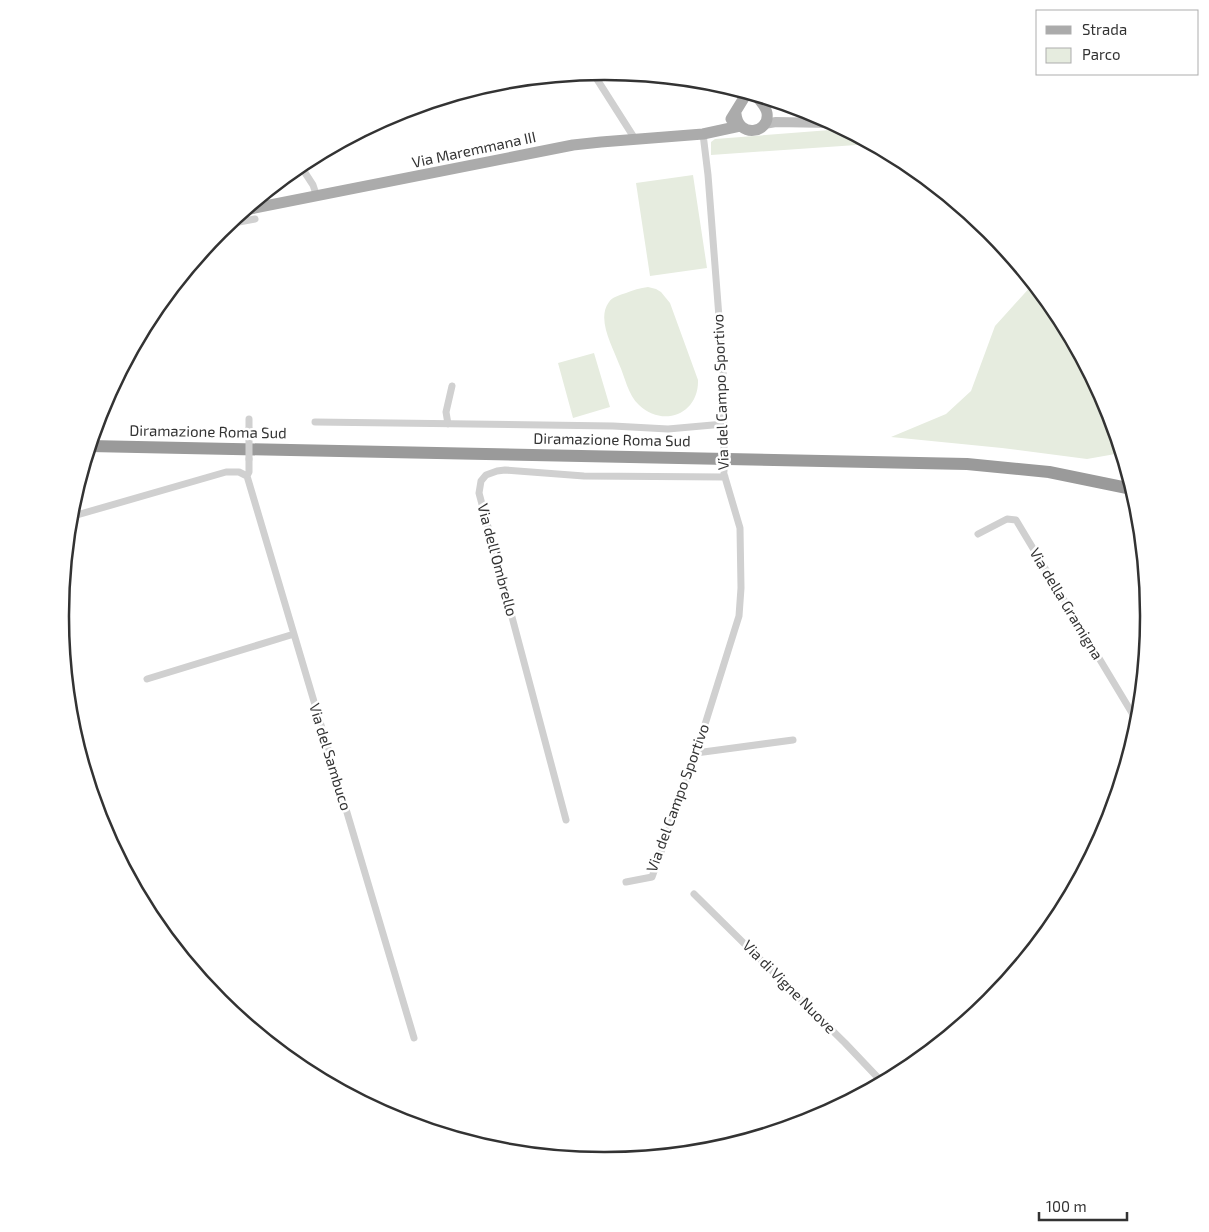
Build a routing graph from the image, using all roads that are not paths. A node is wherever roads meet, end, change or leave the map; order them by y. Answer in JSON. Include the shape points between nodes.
{"nodes":[{"id":1,"x":597,"y":80,"type":"edge"},
{"id":2,"x":744,"y":99,"type":"edge"},
{"id":3,"x":765,"y":105,"type":"edge"},
{"id":4,"x":767,"y":112,"type":"junction"},
{"id":5,"x":736,"y":114,"type":"junction"},
{"id":6,"x":791,"y":122,"type":"junction"},
{"id":7,"x":813,"y":123,"type":"edge"},
{"id":8,"x":764,"y":124,"type":"junction"},
{"id":9,"x":740,"y":126,"type":"junction"},
{"id":10,"x":707,"y":133,"type":"junction"},
{"id":11,"x":635,"y":139,"type":"junction"},
{"id":12,"x":305,"y":172,"type":"edge"},
{"id":13,"x":317,"y":197,"type":"junction"},
{"id":14,"x":258,"y":208,"type":"edge"},
{"id":15,"x":255,"y":219,"type":"dead end"},
{"id":16,"x":242,"y":221,"type":"edge"},
{"id":17,"x":452,"y":386,"type":"dead end"},
{"id":18,"x":249,"y":419,"type":"dead end"},
{"id":19,"x":315,"y":422,"type":"dead end"},
{"id":20,"x":448,"y":424,"type":"junction"},
{"id":21,"x":724,"y":424,"type":"junction"},
{"id":22,"x":100,"y":437,"type":"edge"},
{"id":23,"x":96,"y":446,"type":"edge"},
{"id":24,"x":724,"y":474,"type":"junction"},
{"id":25,"x":247,"y":476,"type":"junction"},
{"id":26,"x":1123,"y":479,"type":"edge"},
{"id":27,"x":1124,"y":487,"type":"edge"},
{"id":28,"x":78,"y":515,"type":"edge"},
{"id":29,"x":978,"y":534,"type":"dead end"},
{"id":30,"x":294,"y":634,"type":"junction"},
{"id":31,"x":147,"y":679,"type":"dead end"},
{"id":32,"x":1132,"y":712,"type":"edge"},
{"id":33,"x":793,"y":740,"type":"dead end"},
{"id":34,"x":696,"y":753,"type":"junction"},
{"id":35,"x":566,"y":820,"type":"dead end"},
{"id":36,"x":626,"y":882,"type":"dead end"},
{"id":37,"x":694,"y":894,"type":"dead end"},
{"id":38,"x":414,"y":1038,"type":"dead end"},
{"id":39,"x":877,"y":1077,"type":"edge"}],
"edges":[{"from":1,"to":11,"type":"street"},
{"from":2,"to":5,"type":"main road"},
{"from":3,"to":4,"type":"main road"},
{"from":4,"to":6,"type":"street"},
{"from":4,"to":8,"type":"main road"},
{"from":5,"to":9,"type":"main road"},
{"from":5,"to":10,"type":"main road","via":[[727,124]]},
{"from":6,"to":7,"type":"street"},
{"from":6,"to":8,"type":"street"},
{"from":8,"to":9,"type":"main road","name":"Via Maremmana III","via":[[755,130]]},
{"from":9,"to":10,"type":"main road","name":"Via Maremmana III"},
{"from":10,"to":11,"type":"main road","name":"Via Maremmana III"},
{"from":10,"to":21,"type":"street","name":"Via del Campo Sportivo"},
{"from":11,"to":13,"type":"main road","name":"Via Maremmana III","via":[[572,145]]},
{"from":12,"to":13,"type":"street"},
{"from":13,"to":14,"type":"main road","name":"Via Maremmana III"},
{"from":15,"to":16,"type":"street"},
{"from":17,"to":20,"type":"street","via":[[447,407]]},
{"from":18,"to":25,"type":"street","bridge":true,"via":[[250,472]]},
{"from":19,"to":20,"type":"street"},
{"from":20,"to":21,"type":"street","via":[[668,429]]},
{"from":21,"to":24,"type":"street","name":"Via del Campo Sportivo","bridge":true},
{"from":22,"to":26,"type":"highway","name":"Diramazione Roma Sud","via":[[963,456],[1064,467]]},
{"from":23,"to":27,"type":"highway","name":"Diramazione Roma Sud","via":[[967,464],[1049,472]]},
{"from":24,"to":34,"type":"street","name":"Via del Campo Sportivo","via":[[740,528],[740,607],[733,640]]},
{"from":24,"to":35,"type":"street","name":"Via dell'Ombrello","via":[[584,476],[505,470],[491,473],[481,481],[479,493]]},
{"from":25,"to":28,"type":"street","via":[[226,472]]},
{"from":25,"to":30,"type":"street","name":"Via del Sambuco"},
{"from":29,"to":32,"type":"street","name":"Via della Gramigna","via":[[1007,520],[1016,520]]},
{"from":30,"to":31,"type":"street"},
{"from":30,"to":38,"type":"street","name":"Via del Sambuco"},
{"from":33,"to":34,"type":"street"},
{"from":34,"to":36,"type":"street","name":"Via del Campo Sportivo","via":[[652,877]]},
{"from":37,"to":39,"type":"street","name":"Via di Vigne Nuove"}]}
